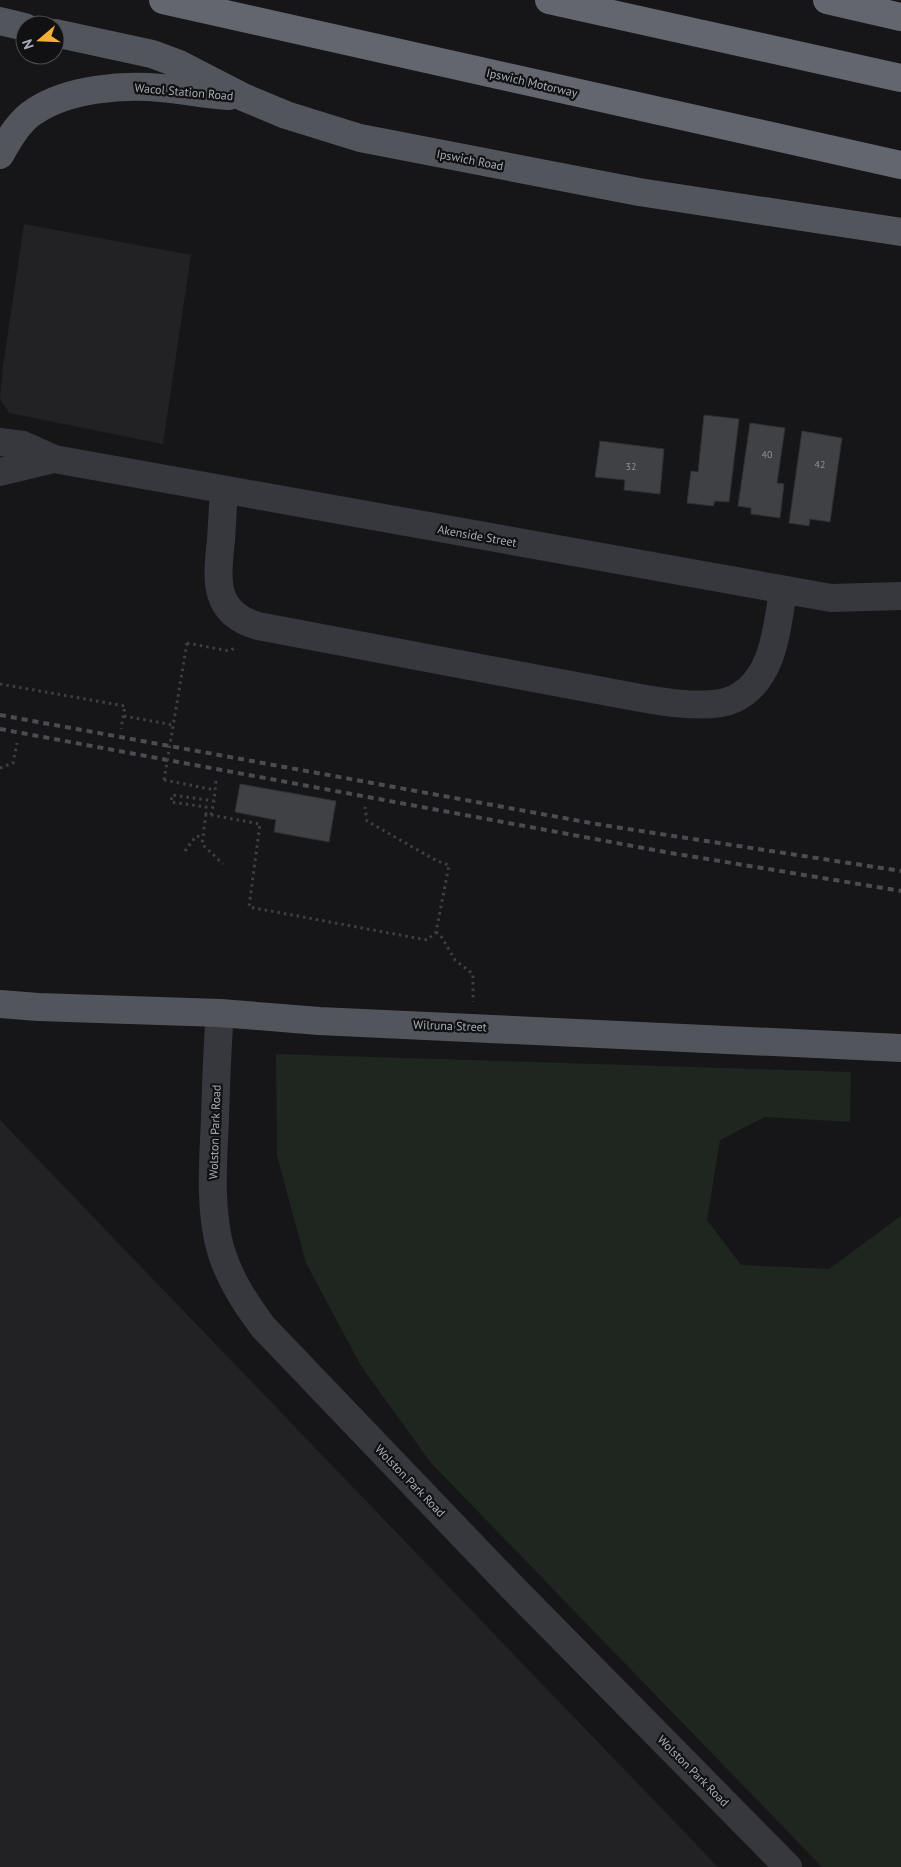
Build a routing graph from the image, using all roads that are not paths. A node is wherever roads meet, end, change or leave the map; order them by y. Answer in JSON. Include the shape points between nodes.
{"nodes":[{"id":1,"x":163,"y":0,"type":"edge"},
{"id":2,"x":548,"y":0,"type":"edge"},
{"id":3,"x":827,"y":0,"type":"edge"},
{"id":4,"x":901,"y":17,"type":"edge"},
{"id":5,"x":0,"y":22,"type":"edge"},
{"id":6,"x":15,"y":25,"type":"edge"},
{"id":7,"x":65,"y":35,"type":"edge"},
{"id":8,"x":901,"y":78,"type":"edge"},
{"id":9,"x":243,"y":97,"type":"junction"},
{"id":10,"x":0,"y":155,"type":"edge"},
{"id":11,"x":901,"y":166,"type":"edge"},
{"id":12,"x":901,"y":232,"type":"edge"},
{"id":13,"x":0,"y":442,"type":"edge"},
{"id":14,"x":54,"y":459,"type":"junction"},
{"id":15,"x":0,"y":472,"type":"edge"},
{"id":16,"x":224,"y":490,"type":"junction"},
{"id":17,"x":784,"y":590,"type":"junction"},
{"id":18,"x":901,"y":596,"type":"edge"},
{"id":19,"x":0,"y":1004,"type":"edge"},
{"id":20,"x":220,"y":1013,"type":"junction"},
{"id":21,"x":901,"y":1048,"type":"edge"},
{"id":22,"x":788,"y":1867,"type":"edge"}],
"edges":[{"from":1,"to":11,"type":"highway","name":"Ipswich Motorway"},
{"from":2,"to":8,"type":"highway"},
{"from":3,"to":4,"type":"highway"},
{"from":5,"to":6,"type":"main road"},
{"from":7,"to":9,"type":"main road","name":"Ipswich Road","via":[[152,54]]},
{"from":9,"to":10,"type":"main road","name":"Wacol Station Road","via":[[151,88],[70,95],[34,112],[19,126]]},
{"from":9,"to":12,"type":"main road","name":"Ipswich Road","via":[[286,116],[360,138],[621,188]]},
{"from":13,"to":14,"type":"street","name":"Akenside Street","via":[[23,445]]},
{"from":14,"to":15,"type":"street","name":"Akenside Street"},
{"from":14,"to":16,"type":"street","name":"Akenside Street"},
{"from":16,"to":17,"type":"street","name":"Akenside Street"},
{"from":16,"to":17,"type":"street","via":[[218,589],[222,600],[238,618],[258,626],[549,681],[677,702],[718,704],[733,699],[746,691],[766,668]]},
{"from":17,"to":18,"type":"street","name":"Akenside Street","via":[[832,598]]},
{"from":19,"to":20,"type":"main road","name":"Wilruna Street"},
{"from":20,"to":21,"type":"main road","name":"Wilruna Street","via":[[319,1021]]},
{"from":20,"to":22,"type":"street","name":"Wolston Park Road","via":[[213,1186],[216,1224],[221,1251],[244,1302],[263,1327],[505,1580]]}]}
